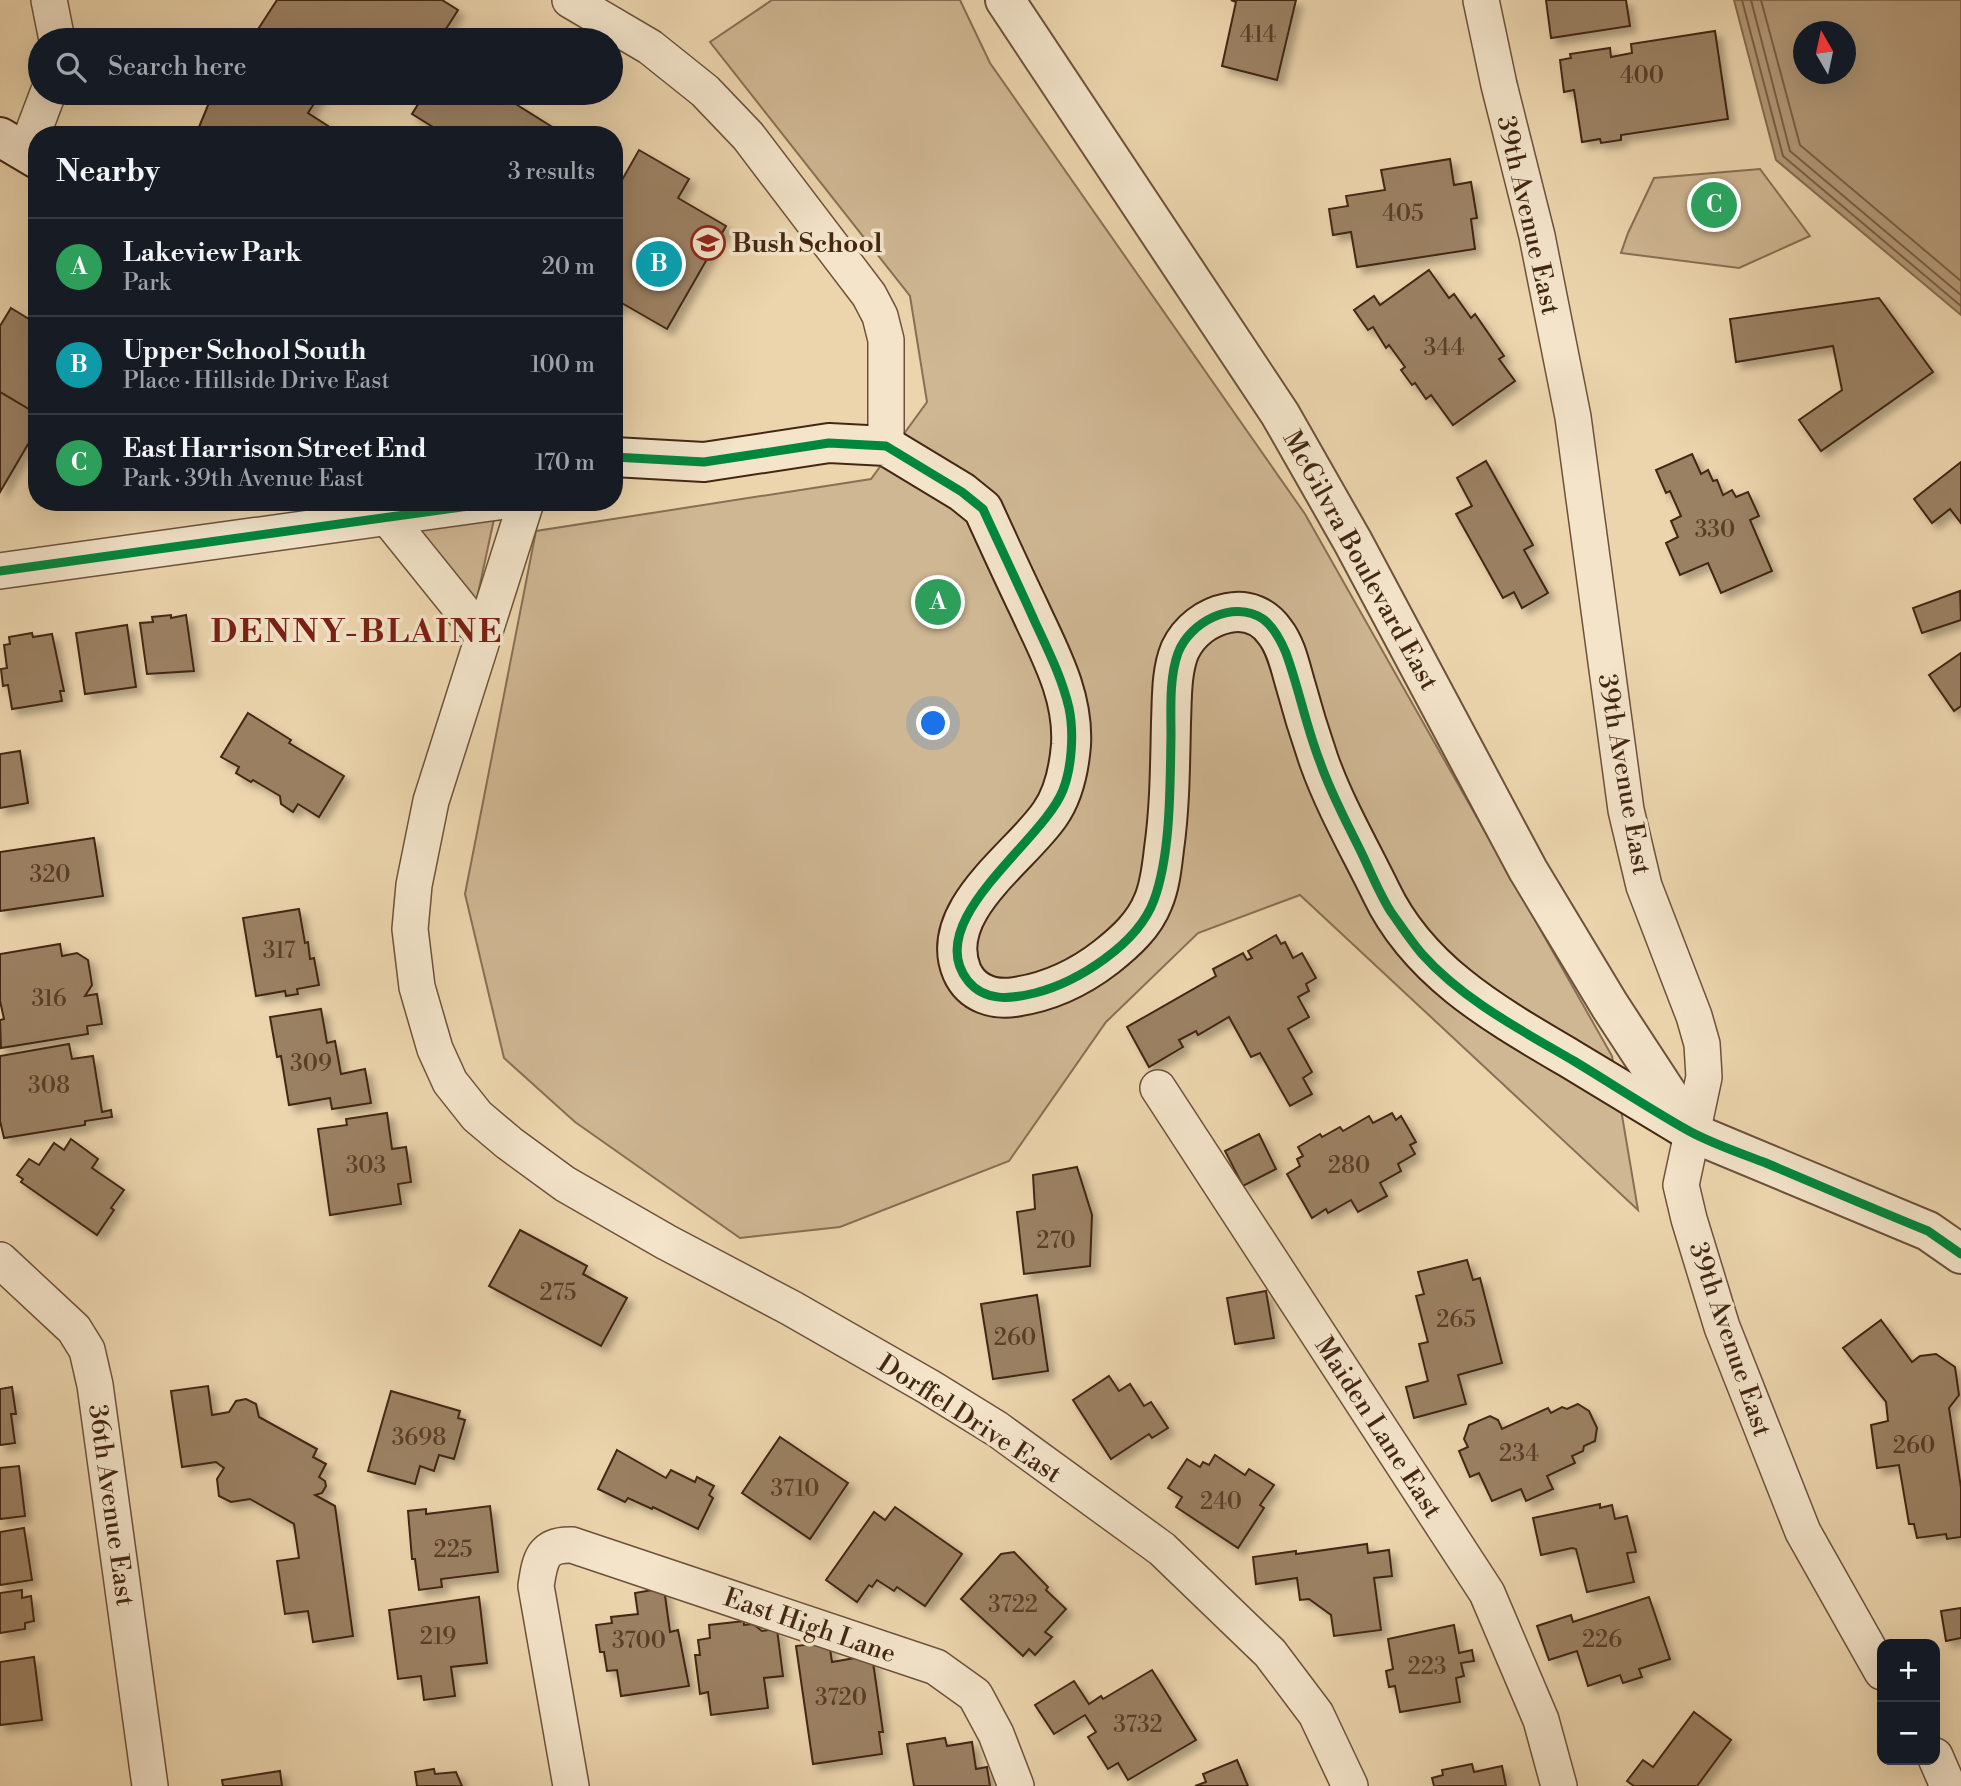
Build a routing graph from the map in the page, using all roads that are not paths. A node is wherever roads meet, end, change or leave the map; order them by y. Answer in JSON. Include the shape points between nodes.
{"nodes":[{"id":1,"x":49,"y":0,"type":"edge"},
{"id":2,"x":570,"y":0,"type":"edge"},
{"id":3,"x":1005,"y":0,"type":"edge"},
{"id":4,"x":1481,"y":0,"type":"edge"},
{"id":5,"x":55,"y":28,"type":"edge"},
{"id":6,"x":618,"y":28,"type":"edge"},
{"id":7,"x":623,"y":31,"type":"edge"},
{"id":8,"x":42,"y":105,"type":"edge"},
{"id":9,"x":32,"y":126,"type":"edge"},
{"id":10,"x":886,"y":446,"type":"junction"},
{"id":11,"x":623,"y":458,"type":"edge"},
{"id":12,"x":436,"y":511,"type":"edge"},
{"id":13,"x":523,"y":511,"type":"edge"},
{"id":14,"x":342,"y":514,"type":"edge"},
{"id":15,"x":388,"y":518,"type":"junction"},
{"id":16,"x":0,"y":571,"type":"edge"},
{"id":17,"x":483,"y":636,"type":"junction"},
{"id":18,"x":1158,"y":1088,"type":"dead end"},
{"id":19,"x":1693,"y":1133,"type":"junction"},
{"id":20,"x":1961,"y":1254,"type":"edge"},
{"id":21,"x":0,"y":1259,"type":"edge"},
{"id":22,"x":1877,"y":1663,"type":"edge"},
{"id":23,"x":1939,"y":1765,"type":"edge"},
{"id":24,"x":150,"y":1786,"type":"edge"},
{"id":25,"x":571,"y":1786,"type":"edge"},
{"id":26,"x":1016,"y":1786,"type":"edge"},
{"id":27,"x":1350,"y":1786,"type":"edge"},
{"id":28,"x":1559,"y":1786,"type":"edge"},
{"id":29,"x":1948,"y":1786,"type":"edge"}],
"edges":[{"from":1,"to":5,"type":"street"},
{"from":2,"to":6,"type":"street"},
{"from":3,"to":19,"type":"main road","name":"McGilvra Boulevard East","via":[[1280,414],[1528,870]]},
{"from":4,"to":19,"type":"street","name":"39th Avenue East","via":[[1537,236],[1573,417],[1626,810],[1644,886],[1702,1044],[1704,1077]]},
{"from":7,"to":10,"type":"street","via":[[705,91],[748,136],[869,295],[886,340]]},
{"from":8,"to":9,"type":"street"},
{"from":10,"to":11,"type":"main road","via":[[829,443],[704,462]]},
{"from":10,"to":19,"type":"main road","via":[[983,509],[1060,676],[1071,714],[1064,788],[1050,814],[964,918],[958,958],[972,986],[985,995],[1003,998],[1062,984],[1098,963],[1141,924],[1154,901],[1170,807],[1171,708],[1178,654],[1205,621],[1244,611],[1262,618],[1285,649],[1321,765],[1388,907],[1422,954],[1470,997]]},
{"from":12,"to":15,"type":"street"},
{"from":13,"to":17,"type":"street","name":"Dorffel Drive East"},
{"from":14,"to":15,"type":"street"},
{"from":14,"to":16,"type":"street"},
{"from":15,"to":17,"type":"street"},
{"from":17,"to":27,"type":"street","name":"Dorffel Drive East","via":[[431,801],[410,929],[417,987],[450,1082],[477,1116],[565,1184],[940,1394],[997,1429],[1162,1549],[1270,1653],[1316,1714]]},
{"from":18,"to":28,"type":"street","name":"Maiden Lane East","via":[[1487,1593],[1541,1720]]},
{"from":19,"to":20,"type":"main road","via":[[1928,1231]]},
{"from":19,"to":22,"type":"street","name":"39th Avenue East","via":[[1681,1185],[1722,1327],[1802,1532]]},
{"from":21,"to":24,"type":"street","name":"36th Avenue East","via":[[74,1329],[87,1350],[96,1385]]},
{"from":23,"to":29,"type":"street"},
{"from":25,"to":26,"type":"street","name":"East High Lane","via":[[536,1586],[545,1553],[557,1545],[572,1545],[936,1667],[975,1695]]}]}
